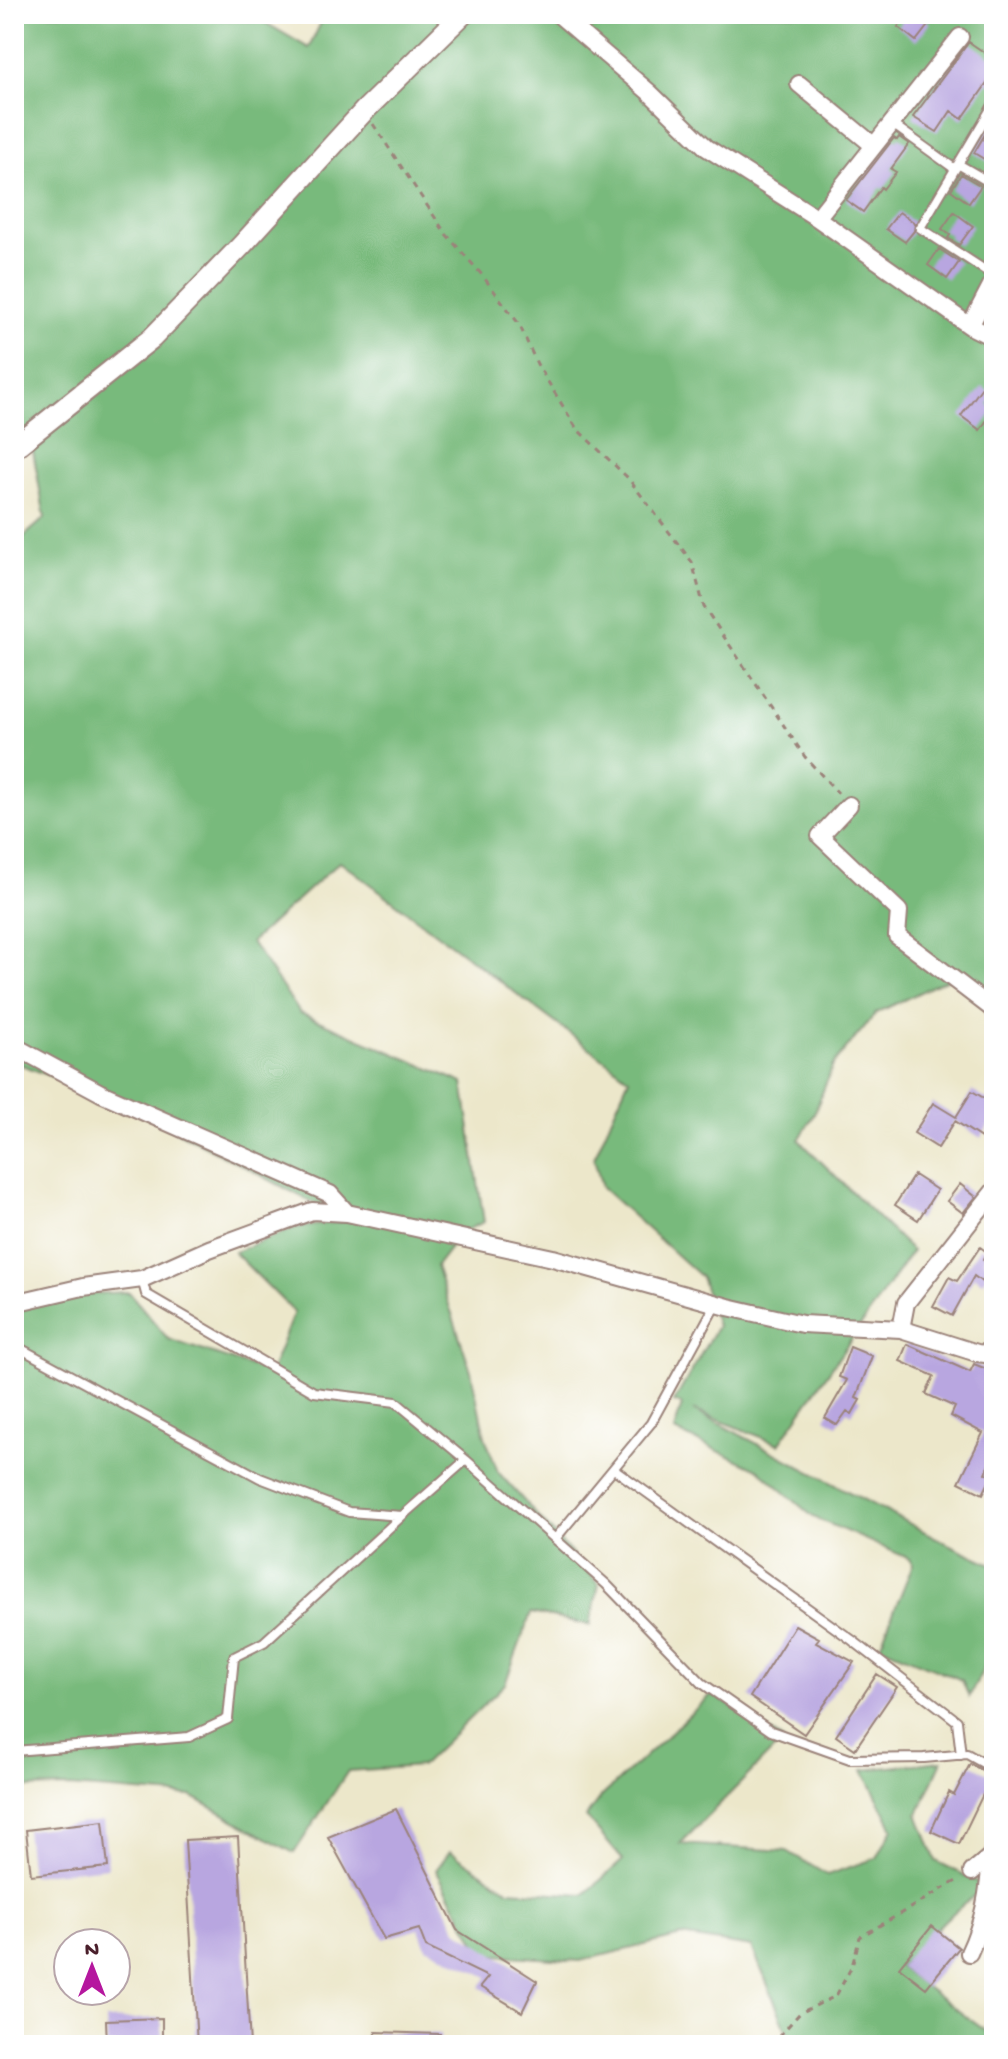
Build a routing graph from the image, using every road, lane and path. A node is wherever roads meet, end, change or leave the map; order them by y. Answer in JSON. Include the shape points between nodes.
{"nodes":[{"id":1,"x":463,"y":14,"type":"edge"},
{"id":2,"x":558,"y":14,"type":"edge"},
{"id":3,"x":960,"y":37,"type":"dead end"},
{"id":4,"x":799,"y":84,"type":"dead end"},
{"id":5,"x":992,"y":107,"type":"edge"},
{"id":6,"x":364,"y":111,"type":"junction"},
{"id":7,"x":891,"y":123,"type":"junction"},
{"id":8,"x":873,"y":145,"type":"junction"},
{"id":9,"x":957,"y":166,"type":"junction"},
{"id":10,"x":994,"y":185,"type":"edge"},
{"id":11,"x":817,"y":218,"type":"junction"},
{"id":12,"x":994,"y":278,"type":"edge"},
{"id":13,"x":970,"y":326,"type":"junction"},
{"id":14,"x":994,"y":338,"type":"edge"},
{"id":15,"x":14,"y":448,"type":"edge"},
{"id":16,"x":849,"y":805,"type":"joint"},
{"id":17,"x":994,"y":1010,"type":"edge"},
{"id":18,"x":14,"y":1046,"type":"edge"},
{"id":19,"x":994,"y":1191,"type":"edge"},
{"id":20,"x":347,"y":1213,"type":"junction"},
{"id":21,"x":142,"y":1279,"type":"junction"},
{"id":22,"x":14,"y":1303,"type":"edge"},
{"id":23,"x":716,"y":1304,"type":"junction"},
{"id":24,"x":901,"y":1329,"type":"junction"},
{"id":25,"x":14,"y":1345,"type":"edge"},
{"id":26,"x":994,"y":1355,"type":"edge"},
{"id":27,"x":466,"y":1460,"type":"junction"},
{"id":28,"x":614,"y":1469,"type":"junction"},
{"id":29,"x":402,"y":1516,"type":"junction"},
{"id":30,"x":555,"y":1539,"type":"junction"},
{"id":31,"x":14,"y":1751,"type":"edge"},
{"id":32,"x":961,"y":1755,"type":"junction"},
{"id":33,"x":994,"y":1769,"type":"edge"},
{"id":34,"x":992,"y":1852,"type":"edge"},
{"id":35,"x":972,"y":1872,"type":"joint"},
{"id":36,"x":986,"y":1935,"type":"edge"},
{"id":37,"x":969,"y":1953,"type":"dead end"},
{"id":38,"x":771,"y":2045,"type":"edge"}],
"edges":[{"from":1,"to":6,"type":"street"},
{"from":2,"to":11,"type":"street","via":[[707,148]]},
{"from":3,"to":7,"type":"street"},
{"from":4,"to":8,"type":"street"},
{"from":5,"to":9,"type":"lane"},
{"from":6,"to":15,"type":"street","via":[[152,338]]},
{"from":6,"to":16,"type":"path","via":[[446,234],[519,324],[577,429],[628,478],[692,562],[704,607],[805,757]]},
{"from":7,"to":8,"type":"street"},
{"from":7,"to":9,"type":"lane"},
{"from":8,"to":11,"type":"street"},
{"from":9,"to":10,"type":"lane"},
{"from":9,"to":12,"type":"lane","via":[[920,228]]},
{"from":11,"to":13,"type":"street"},
{"from":12,"to":13,"type":"street"},
{"from":13,"to":14,"type":"street"},
{"from":16,"to":17,"type":"street","via":[[820,836],[899,911],[897,936]]},
{"from":18,"to":20,"type":"street","via":[[101,1093],[330,1194]]},
{"from":19,"to":24,"type":"street","via":[[906,1303]]},
{"from":20,"to":21,"type":"street","via":[[312,1211]]},
{"from":20,"to":23,"type":"street","via":[[553,1258]]},
{"from":21,"to":22,"type":"street"},
{"from":21,"to":27,"type":"lane","via":[[146,1294],[314,1392],[396,1402]]},
{"from":23,"to":24,"type":"street","via":[[802,1324]]},
{"from":23,"to":28,"type":"lane","via":[[651,1423]]},
{"from":24,"to":26,"type":"street"},
{"from":25,"to":29,"type":"lane","via":[[260,1478],[349,1512]]},
{"from":27,"to":29,"type":"lane"},
{"from":27,"to":30,"type":"lane"},
{"from":28,"to":30,"type":"lane"},
{"from":28,"to":32,"type":"lane","via":[[957,1721]]},
{"from":29,"to":31,"type":"lane","via":[[264,1642],[234,1657],[228,1719],[189,1737]]},
{"from":30,"to":32,"type":"lane","via":[[702,1683],[771,1731],[850,1759]]},
{"from":32,"to":33,"type":"lane"},
{"from":34,"to":35,"type":"street"},
{"from":34,"to":36,"type":"street"},
{"from":35,"to":38,"type":"path","via":[[860,1937],[836,1996],[800,2013]]},
{"from":36,"to":37,"type":"street"}]}
